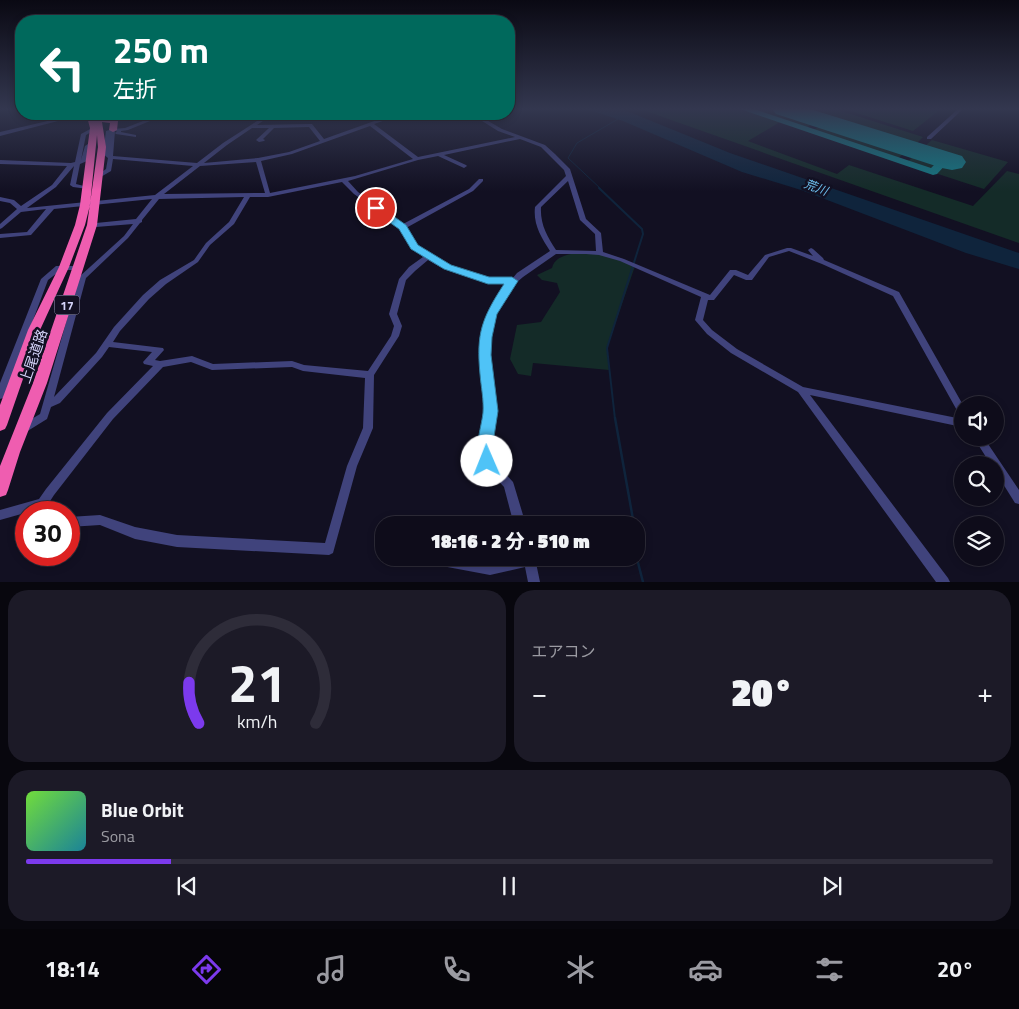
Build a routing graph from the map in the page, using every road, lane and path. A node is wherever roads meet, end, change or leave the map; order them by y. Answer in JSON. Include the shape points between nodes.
{"nodes":[{"id":1,"x":84,"y":136,"type":"edge"},
{"id":2,"x":92,"y":136,"type":"edge"},
{"id":3,"x":101,"y":136,"type":"edge"},
{"id":4,"x":107,"y":136,"type":"edge"},
{"id":5,"x":112,"y":136,"type":"edge"},
{"id":6,"x":238,"y":136,"type":"edge"},
{"id":7,"x":263,"y":136,"type":"edge"},
{"id":8,"x":319,"y":136,"type":"edge"},
{"id":9,"x":334,"y":136,"type":"edge"},
{"id":10,"x":386,"y":136,"type":"edge"},
{"id":11,"x":515,"y":136,"type":"edge"},
{"id":12,"x":518,"y":138,"type":"junction"},
{"id":13,"x":262,"y":140,"type":"dead end"},
{"id":14,"x":322,"y":140,"type":"junction"},
{"id":15,"x":88,"y":146,"type":"dead end"},
{"id":16,"x":439,"y":155,"type":"junction"},
{"id":17,"x":110,"y":157,"type":"junction"},
{"id":18,"x":417,"y":159,"type":"junction"},
{"id":19,"x":258,"y":160,"type":"junction"},
{"id":20,"x":0,"y":162,"type":"edge"},
{"id":21,"x":79,"y":162,"type":"junction"},
{"id":22,"x":71,"y":165,"type":"junction"},
{"id":23,"x":200,"y":165,"type":"junction"},
{"id":24,"x":464,"y":166,"type":"dead end"},
{"id":25,"x":99,"y":176,"type":"junction"},
{"id":26,"x":569,"y":176,"type":"junction"},
{"id":27,"x":481,"y":180,"type":"dead end"},
{"id":28,"x":344,"y":181,"type":"junction"},
{"id":29,"x":86,"y":188,"type":"junction"},
{"id":30,"x":268,"y":195,"type":"junction"},
{"id":31,"x":157,"y":196,"type":"junction"},
{"id":32,"x":248,"y":196,"type":"junction"},
{"id":33,"x":0,"y":199,"type":"edge"},
{"id":34,"x":91,"y":204,"type":"junction"},
{"id":35,"x":51,"y":208,"type":"junction"},
{"id":36,"x":22,"y":210,"type":"junction"},
{"id":37,"x":140,"y":221,"type":"junction"},
{"id":38,"x":96,"y":225,"type":"dead end"},
{"id":39,"x":0,"y":227,"type":"edge"},
{"id":40,"x":402,"y":227,"type":"junction"},
{"id":41,"x":0,"y":236,"type":"edge"},
{"id":42,"x":811,"y":250,"type":"dead end"},
{"id":43,"x":554,"y":252,"type":"junction"},
{"id":44,"x":600,"y":253,"type":"junction"},
{"id":45,"x":428,"y":257,"type":"junction"},
{"id":46,"x":824,"y":262,"type":"junction"},
{"id":47,"x":64,"y":267,"type":"junction"},
{"id":48,"x":83,"y":270,"type":"junction"},
{"id":49,"x":512,"y":281,"type":"junction"},
{"id":50,"x":705,"y":296,"type":"junction"},
{"id":51,"x":106,"y":344,"type":"junction"},
{"id":52,"x":160,"y":364,"type":"junction"},
{"id":53,"x":370,"y":376,"type":"junction"},
{"id":54,"x":801,"y":390,"type":"junction"},
{"id":55,"x":0,"y":395,"type":"edge"},
{"id":56,"x":954,"y":396,"type":"edge"},
{"id":57,"x":48,"y":404,"type":"junction"},
{"id":58,"x":954,"y":421,"type":"edge"},
{"id":59,"x":0,"y":425,"type":"edge"},
{"id":60,"x":21,"y":430,"type":"junction"},
{"id":61,"x":984,"y":446,"type":"edge"},
{"id":62,"x":0,"y":490,"type":"edge"},
{"id":63,"x":1019,"y":499,"type":"edge"},
{"id":64,"x":45,"y":501,"type":"edge"},
{"id":65,"x":15,"y":512,"type":"edge"},
{"id":66,"x":0,"y":515,"type":"edge"},
{"id":67,"x":518,"y":516,"type":"edge"},
{"id":68,"x":80,"y":521,"type":"edge"},
{"id":69,"x":474,"y":566,"type":"edge"},
{"id":70,"x":502,"y":566,"type":"edge"},
{"id":71,"x":531,"y":566,"type":"edge"},
{"id":72,"x":534,"y":582,"type":"edge"},
{"id":73,"x":944,"y":582,"type":"edge"}],
"edges":[{"from":1,"to":21,"type":"street"},
{"from":2,"to":29,"type":"highway","name":"上尾道路","number":"17"},
{"from":3,"to":25,"type":"highway","name":"上尾道路","number":"17"},
{"from":4,"to":17,"type":"street","via":[[106,154]]},
{"from":5,"to":17,"type":"street"},
{"from":6,"to":23,"type":"street"},
{"from":7,"to":13,"type":"street","via":[[259,140]]},
{"from":8,"to":14,"type":"street"},
{"from":9,"to":14,"type":"street"},
{"from":10,"to":18,"type":"street"},
{"from":11,"to":12,"type":"street"},
{"from":12,"to":16,"type":"street"},
{"from":12,"to":26,"type":"street","via":[[543,146],[567,168]]},
{"from":14,"to":19,"type":"street","via":[[290,153]]},
{"from":15,"to":21,"type":"street","via":[[84,161]]},
{"from":16,"to":18,"type":"street"},
{"from":16,"to":24,"type":"street"},
{"from":17,"to":23,"type":"street"},
{"from":17,"to":25,"type":"street","via":[[109,170]]},
{"from":18,"to":28,"type":"street"},
{"from":19,"to":23,"type":"street"},
{"from":19,"to":30,"type":"street"},
{"from":20,"to":22,"type":"street"},
{"from":21,"to":22,"type":"street"},
{"from":21,"to":29,"type":"street","via":[[73,186]]},
{"from":22,"to":36,"type":"street","via":[[54,186]]},
{"from":23,"to":31,"type":"street"},
{"from":25,"to":34,"type":"highway","name":"上尾道路","number":"17"},
{"from":26,"to":43,"type":"street","via":[[538,207],[541,232]]},
{"from":26,"to":44,"type":"street","via":[[583,220],[598,233]]},
{"from":27,"to":40,"type":"street","via":[[471,190]]},
{"from":28,"to":30,"type":"street"},
{"from":28,"to":40,"type":"street","via":[[353,192]]},
{"from":29,"to":34,"type":"highway","name":"上尾道路","number":"17"},
{"from":30,"to":32,"type":"street"},
{"from":31,"to":32,"type":"street"},
{"from":31,"to":34,"type":"street"},
{"from":31,"to":37,"type":"street"},
{"from":32,"to":51,"type":"street","via":[[232,223],[208,244],[196,260],[155,288]]},
{"from":33,"to":36,"type":"street","via":[[12,201]]},
{"from":34,"to":35,"type":"street"},
{"from":34,"to":47,"type":"highway","name":"上尾道路","number":"17"},
{"from":34,"to":48,"type":"highway","name":"上尾道路","number":"17"},
{"from":35,"to":36,"type":"street"},
{"from":35,"to":41,"type":"street","via":[[29,234]]},
{"from":36,"to":39,"type":"street"},
{"from":37,"to":38,"type":"street"},
{"from":37,"to":48,"type":"street","via":[[108,256]]},
{"from":40,"to":45,"type":"street","via":[[414,247]]},
{"from":42,"to":46,"type":"street"},
{"from":43,"to":44,"type":"street"},
{"from":43,"to":49,"type":"street"},
{"from":44,"to":50,"type":"street"},
{"from":45,"to":49,"type":"street","via":[[467,275]]},
{"from":45,"to":53,"type":"street","via":[[403,279],[393,314],[398,326],[395,336]]},
{"from":46,"to":50,"type":"street","via":[[789,249],[778,252],[767,256],[749,278],[733,272],[711,298]]},
{"from":46,"to":56,"type":"street","via":[[896,294]]},
{"from":47,"to":48,"type":"street"},
{"from":47,"to":55,"type":"street","via":[[45,279]]},
{"from":47,"to":59,"type":"highway","name":"上尾道路","number":"17","via":[[34,330]]},
{"from":48,"to":57,"type":"street"},
{"from":48,"to":60,"type":"highway","name":"上尾道路","number":"17"},
{"from":49,"to":67,"type":"street","via":[[491,314],[486,337],[490,411],[485,443],[487,461],[509,485]]},
{"from":50,"to":54,"type":"street","via":[[699,320],[708,332],[744,360],[782,376]]},
{"from":51,"to":52,"type":"street","via":[[160,350],[148,362]]},
{"from":51,"to":57,"type":"street","via":[[57,400]]},
{"from":52,"to":53,"type":"street","via":[[192,359],[212,367],[292,364]]},
{"from":52,"to":64,"type":"street","via":[[110,416]]},
{"from":53,"to":68,"type":"street","via":[[368,428],[352,466],[330,549],[177,541],[134,533],[100,520]]},
{"from":54,"to":58,"type":"street"},
{"from":54,"to":73,"type":"street"},
{"from":57,"to":60,"type":"street","via":[[44,416]]},
{"from":60,"to":62,"type":"highway","name":"上尾道路","number":"17"},
{"from":61,"to":63,"type":"street"},
{"from":65,"to":66,"type":"street"},
{"from":69,"to":70,"type":"street","via":[[490,569]]},
{"from":71,"to":72,"type":"street"}]}
